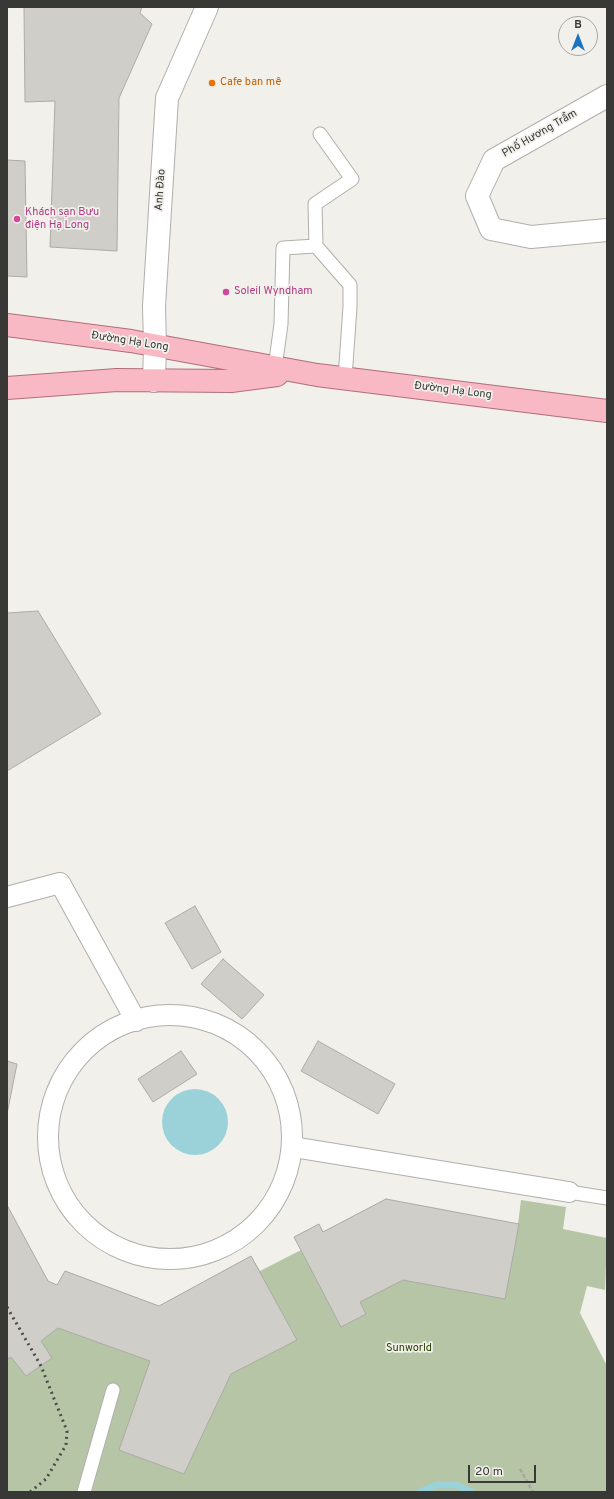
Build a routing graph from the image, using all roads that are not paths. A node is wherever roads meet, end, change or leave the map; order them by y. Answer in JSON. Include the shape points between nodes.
{"nodes":[{"id":1,"x":207,"y":7,"type":"edge"},
{"id":2,"x":607,"y":96,"type":"edge"},
{"id":3,"x":320,"y":134,"type":"dead end"},
{"id":4,"x":607,"y":230,"type":"edge"},
{"id":5,"x":316,"y":246,"type":"junction"},
{"id":6,"x":7,"y":325,"type":"edge"},
{"id":7,"x":155,"y":346,"type":"junction"},
{"id":8,"x":275,"y":368,"type":"junction"},
{"id":9,"x":299,"y":373,"type":"junction"},
{"id":10,"x":345,"y":378,"type":"junction"},
{"id":11,"x":154,"y":381,"type":"junction"},
{"id":12,"x":7,"y":388,"type":"edge"},
{"id":13,"x":607,"y":411,"type":"edge"},
{"id":14,"x":7,"y":897,"type":"edge"},
{"id":15,"x":136,"y":1021,"type":"junction"},
{"id":16,"x":293,"y":1146,"type":"junction"},
{"id":17,"x":569,"y":1192,"type":"joint"},
{"id":18,"x":607,"y":1198,"type":"edge"},
{"id":19,"x":113,"y":1390,"type":"dead end"},
{"id":20,"x":84,"y":1492,"type":"edge"}],
"edges":[{"from":1,"to":7,"type":"street","name":"Anh Đào","via":[[167,98],[154,306]]},
{"from":2,"to":4,"type":"street","name":"Phố Hương Trầm","via":[[494,160],[477,196],[491,229],[531,237]]},
{"from":3,"to":5,"type":"lane","via":[[352,180],[314,204]]},
{"from":5,"to":8,"type":"lane","via":[[283,248],[281,324]]},
{"from":5,"to":10,"type":"lane","via":[[350,285]]},
{"from":6,"to":7,"type":"main road","name":"Đường Hạ Long"},
{"from":7,"to":8,"type":"main road","name":"Đường Hạ Long"},
{"from":7,"to":11,"type":"street","name":"Anh Đào"},
{"from":8,"to":9,"type":"main road","name":"Đường Hạ Long"},
{"from":9,"to":10,"type":"main road","name":"Đường Hạ Long"},
{"from":9,"to":11,"type":"main road","name":"Đường Hạ Long","via":[[231,381]]},
{"from":10,"to":13,"type":"main road","name":"Đường Hạ Long"},
{"from":11,"to":12,"type":"main road","name":"Đường Hạ Long","via":[[117,380]]},
{"from":14,"to":15,"type":"street","via":[[60,883]]},
{"from":15,"to":16,"type":"street","via":[[152,1016],[188,1016],[224,1027],[254,1047],[277,1076],[283,1089],[291,1110]]},
{"from":15,"to":16,"type":"street","via":[[116,1027],[86,1048],[63,1076],[49,1110],[47,1147],[55,1182],[74,1214],[101,1239],[134,1255],[170,1260],[207,1255],[240,1239],[267,1214],[285,1182]]},
{"from":16,"to":17,"type":"street"},
{"from":17,"to":18,"type":"lane"},
{"from":19,"to":20,"type":"lane"}]}
